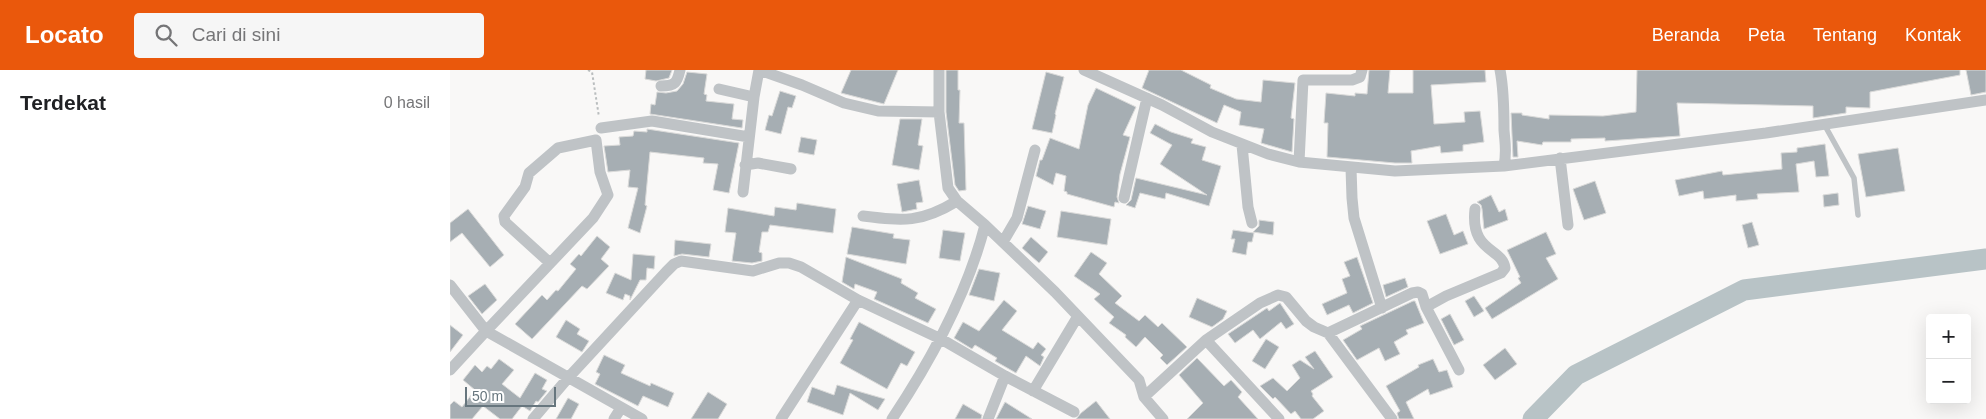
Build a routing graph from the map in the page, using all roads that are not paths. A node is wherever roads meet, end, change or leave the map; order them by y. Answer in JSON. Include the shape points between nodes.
{"nodes":[{"id":1,"x":680,"y":70,"type":"edge"},
{"id":2,"x":759,"y":70,"type":"edge"},
{"id":3,"x":938,"y":70,"type":"edge"},
{"id":4,"x":1084,"y":70,"type":"edge"},
{"id":5,"x":1362,"y":70,"type":"edge"},
{"id":6,"x":1500,"y":70,"type":"edge"},
{"id":7,"x":1302,"y":75,"type":"edge"},
{"id":8,"x":661,"y":86,"type":"dead end"},
{"id":9,"x":719,"y":89,"type":"dead end"},
{"id":10,"x":754,"y":96,"type":"junction"},
{"id":11,"x":1147,"y":98,"type":"junction"},
{"id":12,"x":1986,"y":100,"type":"edge"},
{"id":13,"x":939,"y":112,"type":"junction"},
{"id":14,"x":1824,"y":124,"type":"junction"},
{"id":15,"x":601,"y":128,"type":"road end"},
{"id":16,"x":749,"y":137,"type":"junction"},
{"id":17,"x":1242,"y":145,"type":"junction"},
{"id":18,"x":1035,"y":150,"type":"dead end"},
{"id":19,"x":1560,"y":158,"type":"junction"},
{"id":20,"x":1299,"y":162,"type":"junction"},
{"id":21,"x":745,"y":164,"type":"junction"},
{"id":22,"x":1504,"y":166,"type":"junction"},
{"id":23,"x":1351,"y":168,"type":"junction"},
{"id":24,"x":792,"y":169,"type":"dead end"},
{"id":25,"x":742,"y":192,"type":"dead end"},
{"id":26,"x":1124,"y":198,"type":"dead end"},
{"id":27,"x":957,"y":201,"type":"junction"},
{"id":28,"x":1475,"y":209,"type":"dead end"},
{"id":29,"x":1858,"y":215,"type":"dead end"},
{"id":30,"x":863,"y":216,"type":"dead end"},
{"id":31,"x":1252,"y":223,"type":"dead end"},
{"id":32,"x":985,"y":225,"type":"junction"},
{"id":33,"x":1568,"y":225,"type":"dead end"},
{"id":34,"x":1003,"y":242,"type":"junction"},
{"id":35,"x":550,"y":263,"type":"junction"},
{"id":36,"x":450,"y":285,"type":"edge"},
{"id":37,"x":858,"y":300,"type":"junction"},
{"id":38,"x":1426,"y":307,"type":"junction"},
{"id":39,"x":1382,"y":308,"type":"junction"},
{"id":40,"x":1078,"y":316,"type":"junction"},
{"id":41,"x":486,"y":330,"type":"junction"},
{"id":42,"x":1328,"y":334,"type":"junction"},
{"id":43,"x":941,"y":339,"type":"junction"},
{"id":44,"x":1206,"y":340,"type":"junction"},
{"id":45,"x":450,"y":370,"type":"edge"},
{"id":46,"x":1459,"y":370,"type":"dead end"},
{"id":47,"x":1005,"y":376,"type":"junction"},
{"id":48,"x":568,"y":378,"type":"junction"},
{"id":49,"x":1033,"y":391,"type":"junction"},
{"id":50,"x":1144,"y":398,"type":"junction"},
{"id":51,"x":621,"y":408,"type":"junction"},
{"id":52,"x":1074,"y":412,"type":"dead end"},
{"id":53,"x":533,"y":419,"type":"edge"},
{"id":54,"x":614,"y":419,"type":"edge"},
{"id":55,"x":642,"y":419,"type":"edge"},
{"id":56,"x":781,"y":419,"type":"edge"},
{"id":57,"x":892,"y":419,"type":"edge"},
{"id":58,"x":988,"y":419,"type":"edge"},
{"id":59,"x":1164,"y":419,"type":"edge"},
{"id":60,"x":1279,"y":419,"type":"edge"},
{"id":61,"x":1392,"y":419,"type":"edge"}],
"edges":[{"from":1,"to":8,"type":"street","via":[[676,83]]},
{"from":2,"to":10,"type":"street"},
{"from":2,"to":13,"type":"street","via":[[844,103],[878,111]]},
{"from":3,"to":13,"type":"street"},
{"from":4,"to":11,"type":"street"},
{"from":5,"to":7,"type":"street","via":[[1360,77],[1352,80]]},
{"from":6,"to":22,"type":"street","via":[[1507,148]]},
{"from":7,"to":20,"type":"street"},
{"from":9,"to":10,"type":"street"},
{"from":10,"to":16,"type":"street"},
{"from":11,"to":17,"type":"street"},
{"from":11,"to":26,"type":"street"},
{"from":12,"to":14,"type":"street"},
{"from":13,"to":27,"type":"street","via":[[946,180]]},
{"from":14,"to":19,"type":"street","via":[[1766,134]]},
{"from":14,"to":29,"type":"lane","via":[[1854,178]]},
{"from":15,"to":16,"type":"street","via":[[652,121]]},
{"from":16,"to":21,"type":"street"},
{"from":17,"to":20,"type":"street"},
{"from":17,"to":31,"type":"street"},
{"from":18,"to":34,"type":"street","via":[[1017,218]]},
{"from":19,"to":22,"type":"street"},
{"from":19,"to":33,"type":"street"},
{"from":20,"to":23,"type":"street"},
{"from":21,"to":24,"type":"street"},
{"from":21,"to":25,"type":"street"},
{"from":22,"to":23,"type":"street","via":[[1395,171]]},
{"from":23,"to":39,"type":"street","via":[[1354,218]]},
{"from":27,"to":30,"type":"street","via":[[937,213],[914,220]]},
{"from":27,"to":32,"type":"street"},
{"from":28,"to":38,"type":"street","via":[[1477,236],[1505,268],[1501,273]]},
{"from":32,"to":34,"type":"street"},
{"from":32,"to":43,"type":"street","via":[[977,255]]},
{"from":34,"to":40,"type":"street"},
{"from":35,"to":35,"type":"street","via":[[593,218],[608,195],[600,172],[596,140],[558,148],[529,172],[525,187],[504,216],[505,222]]},
{"from":35,"to":41,"type":"street"},
{"from":36,"to":41,"type":"street"},
{"from":37,"to":43,"type":"street"},
{"from":37,"to":48,"type":"street","via":[[789,263],[753,271],[681,261],[666,272]]},
{"from":37,"to":56,"type":"street"},
{"from":38,"to":39,"type":"street","via":[[1422,294],[1416,292]]},
{"from":38,"to":46,"type":"street"},
{"from":39,"to":42,"type":"street"},
{"from":40,"to":49,"type":"street"},
{"from":40,"to":50,"type":"street","via":[[1139,380]]},
{"from":41,"to":45,"type":"street"},
{"from":41,"to":48,"type":"street"},
{"from":42,"to":44,"type":"street","via":[[1314,328],[1286,297],[1278,295],[1260,303]]},
{"from":42,"to":61,"type":"street"},
{"from":43,"to":47,"type":"street"},
{"from":43,"to":57,"type":"street"},
{"from":44,"to":50,"type":"street"},
{"from":44,"to":60,"type":"street"},
{"from":47,"to":49,"type":"street"},
{"from":47,"to":58,"type":"street"},
{"from":48,"to":51,"type":"street"},
{"from":48,"to":53,"type":"street"},
{"from":49,"to":52,"type":"street"},
{"from":50,"to":59,"type":"street"},
{"from":51,"to":54,"type":"street"},
{"from":51,"to":55,"type":"street"}]}
